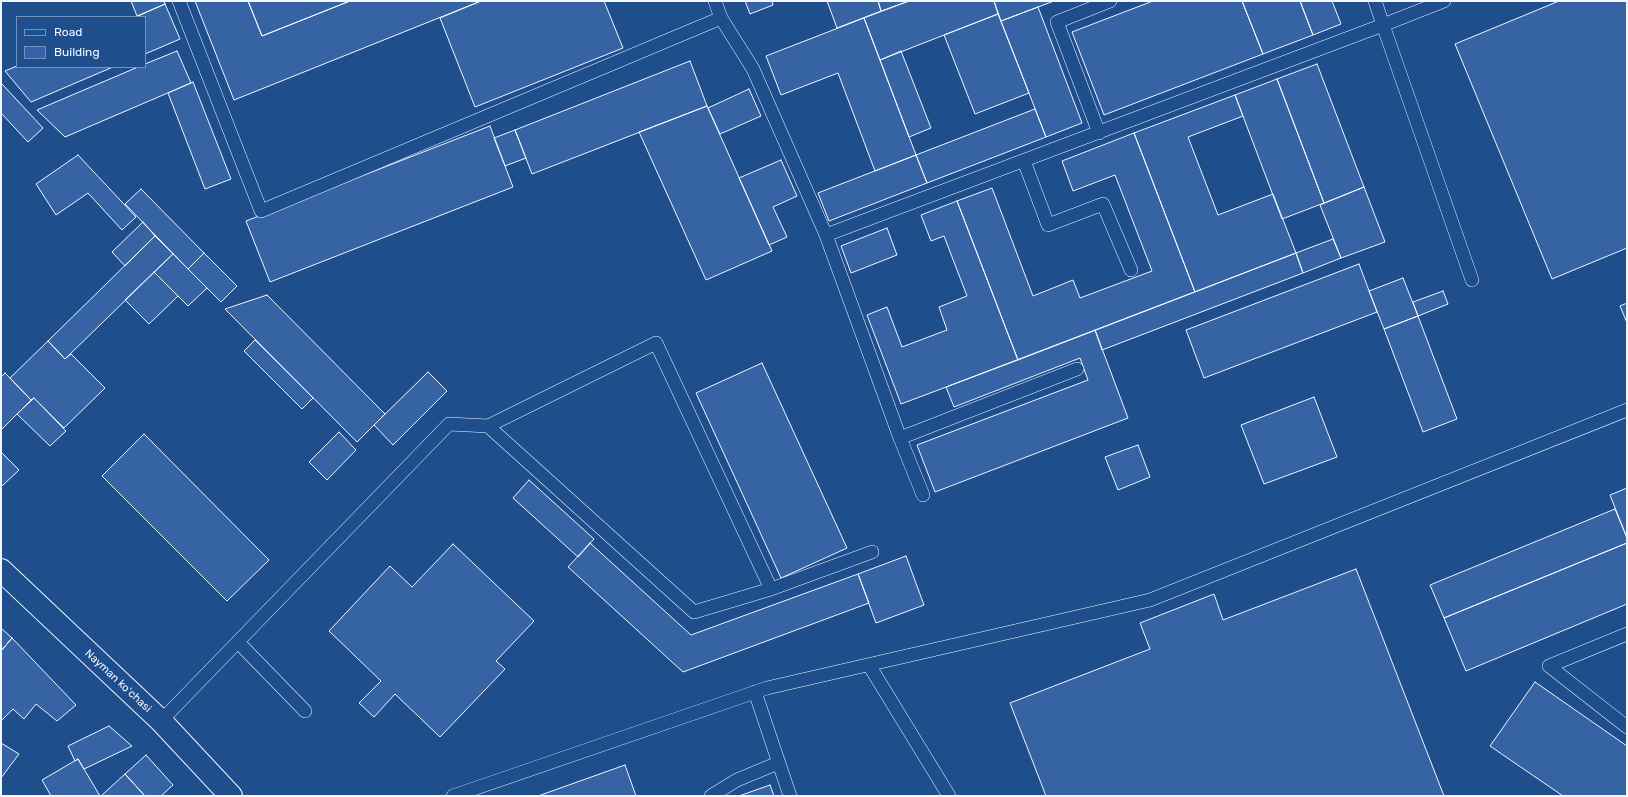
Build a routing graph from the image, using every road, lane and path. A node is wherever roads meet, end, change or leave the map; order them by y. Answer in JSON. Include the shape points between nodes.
{"nodes":[{"id":1,"x":179,"y":1,"type":"edge"},
{"id":2,"x":715,"y":1,"type":"edge"},
{"id":3,"x":1110,"y":1,"type":"edge"},
{"id":4,"x":1375,"y":1,"type":"edge"},
{"id":5,"x":1444,"y":1,"type":"edge"},
{"id":6,"x":721,"y":18,"type":"junction"},
{"id":7,"x":1383,"y":24,"type":"junction"},
{"id":8,"x":1099,"y":133,"type":"junction"},
{"id":9,"x":1024,"y":162,"type":"junction"},
{"id":10,"x":826,"y":235,"type":"junction"},
{"id":11,"x":1131,"y":270,"type":"dead end"},
{"id":12,"x":1472,"y":280,"type":"dead end"},
{"id":13,"x":1076,"y":369,"type":"dead end"},
{"id":14,"x":1627,"y":410,"type":"edge"},
{"id":15,"x":488,"y":426,"type":"junction"},
{"id":16,"x":900,"y":438,"type":"junction"},
{"id":17,"x":923,"y":495,"type":"dead end"},
{"id":18,"x":872,"y":552,"type":"dead end"},
{"id":19,"x":1,"y":570,"type":"edge"},
{"id":20,"x":771,"y":590,"type":"junction"},
{"id":21,"x":1627,"y":634,"type":"edge"},
{"id":22,"x":238,"y":642,"type":"junction"},
{"id":23,"x":869,"y":665,"type":"junction"},
{"id":24,"x":755,"y":692,"type":"junction"},
{"id":25,"x":305,"y":711,"type":"dead end"},
{"id":26,"x":161,"y":721,"type":"junction"},
{"id":27,"x":1627,"y":727,"type":"edge"},
{"id":28,"x":778,"y":763,"type":"junction"},
{"id":29,"x":231,"y":796,"type":"edge"},
{"id":30,"x":453,"y":796,"type":"edge"},
{"id":31,"x":711,"y":796,"type":"edge"},
{"id":32,"x":790,"y":796,"type":"edge"},
{"id":33,"x":949,"y":796,"type":"edge"}],
"edges":[{"from":1,"to":6,"type":"lane","via":[[261,211]]},
{"from":2,"to":6,"type":"lane"},
{"from":3,"to":8,"type":"lane","via":[[1057,22]]},
{"from":4,"to":7,"type":"lane"},
{"from":5,"to":7,"type":"lane"},
{"from":6,"to":10,"type":"lane","via":[[753,69]]},
{"from":7,"to":8,"type":"lane"},
{"from":7,"to":12,"type":"lane"},
{"from":8,"to":9,"type":"lane"},
{"from":9,"to":10,"type":"lane"},
{"from":9,"to":11,"type":"lane","via":[[1048,225],[1103,204]]},
{"from":10,"to":16,"type":"lane"},
{"from":13,"to":16,"type":"lane"},
{"from":14,"to":23,"type":"lane","via":[[1150,600]]},
{"from":15,"to":20,"type":"lane","via":[[694,612]]},
{"from":15,"to":20,"type":"lane","via":[[656,343]]},
{"from":15,"to":22,"type":"lane","via":[[449,424]]},
{"from":16,"to":17,"type":"lane"},
{"from":18,"to":20,"type":"lane"},
{"from":19,"to":26,"type":"main road","name":"Nayman koʻchasi"},
{"from":21,"to":27,"type":"lane","via":[[1549,666]]},
{"from":22,"to":25,"type":"lane"},
{"from":22,"to":26,"type":"lane"},
{"from":23,"to":24,"type":"lane"},
{"from":23,"to":33,"type":"lane"},
{"from":24,"to":28,"type":"lane"},
{"from":24,"to":30,"type":"lane"},
{"from":26,"to":29,"type":"main road","name":"Nayman koʻchasi"},
{"from":28,"to":31,"type":"lane","via":[[737,780]]},
{"from":28,"to":32,"type":"lane"}]}
